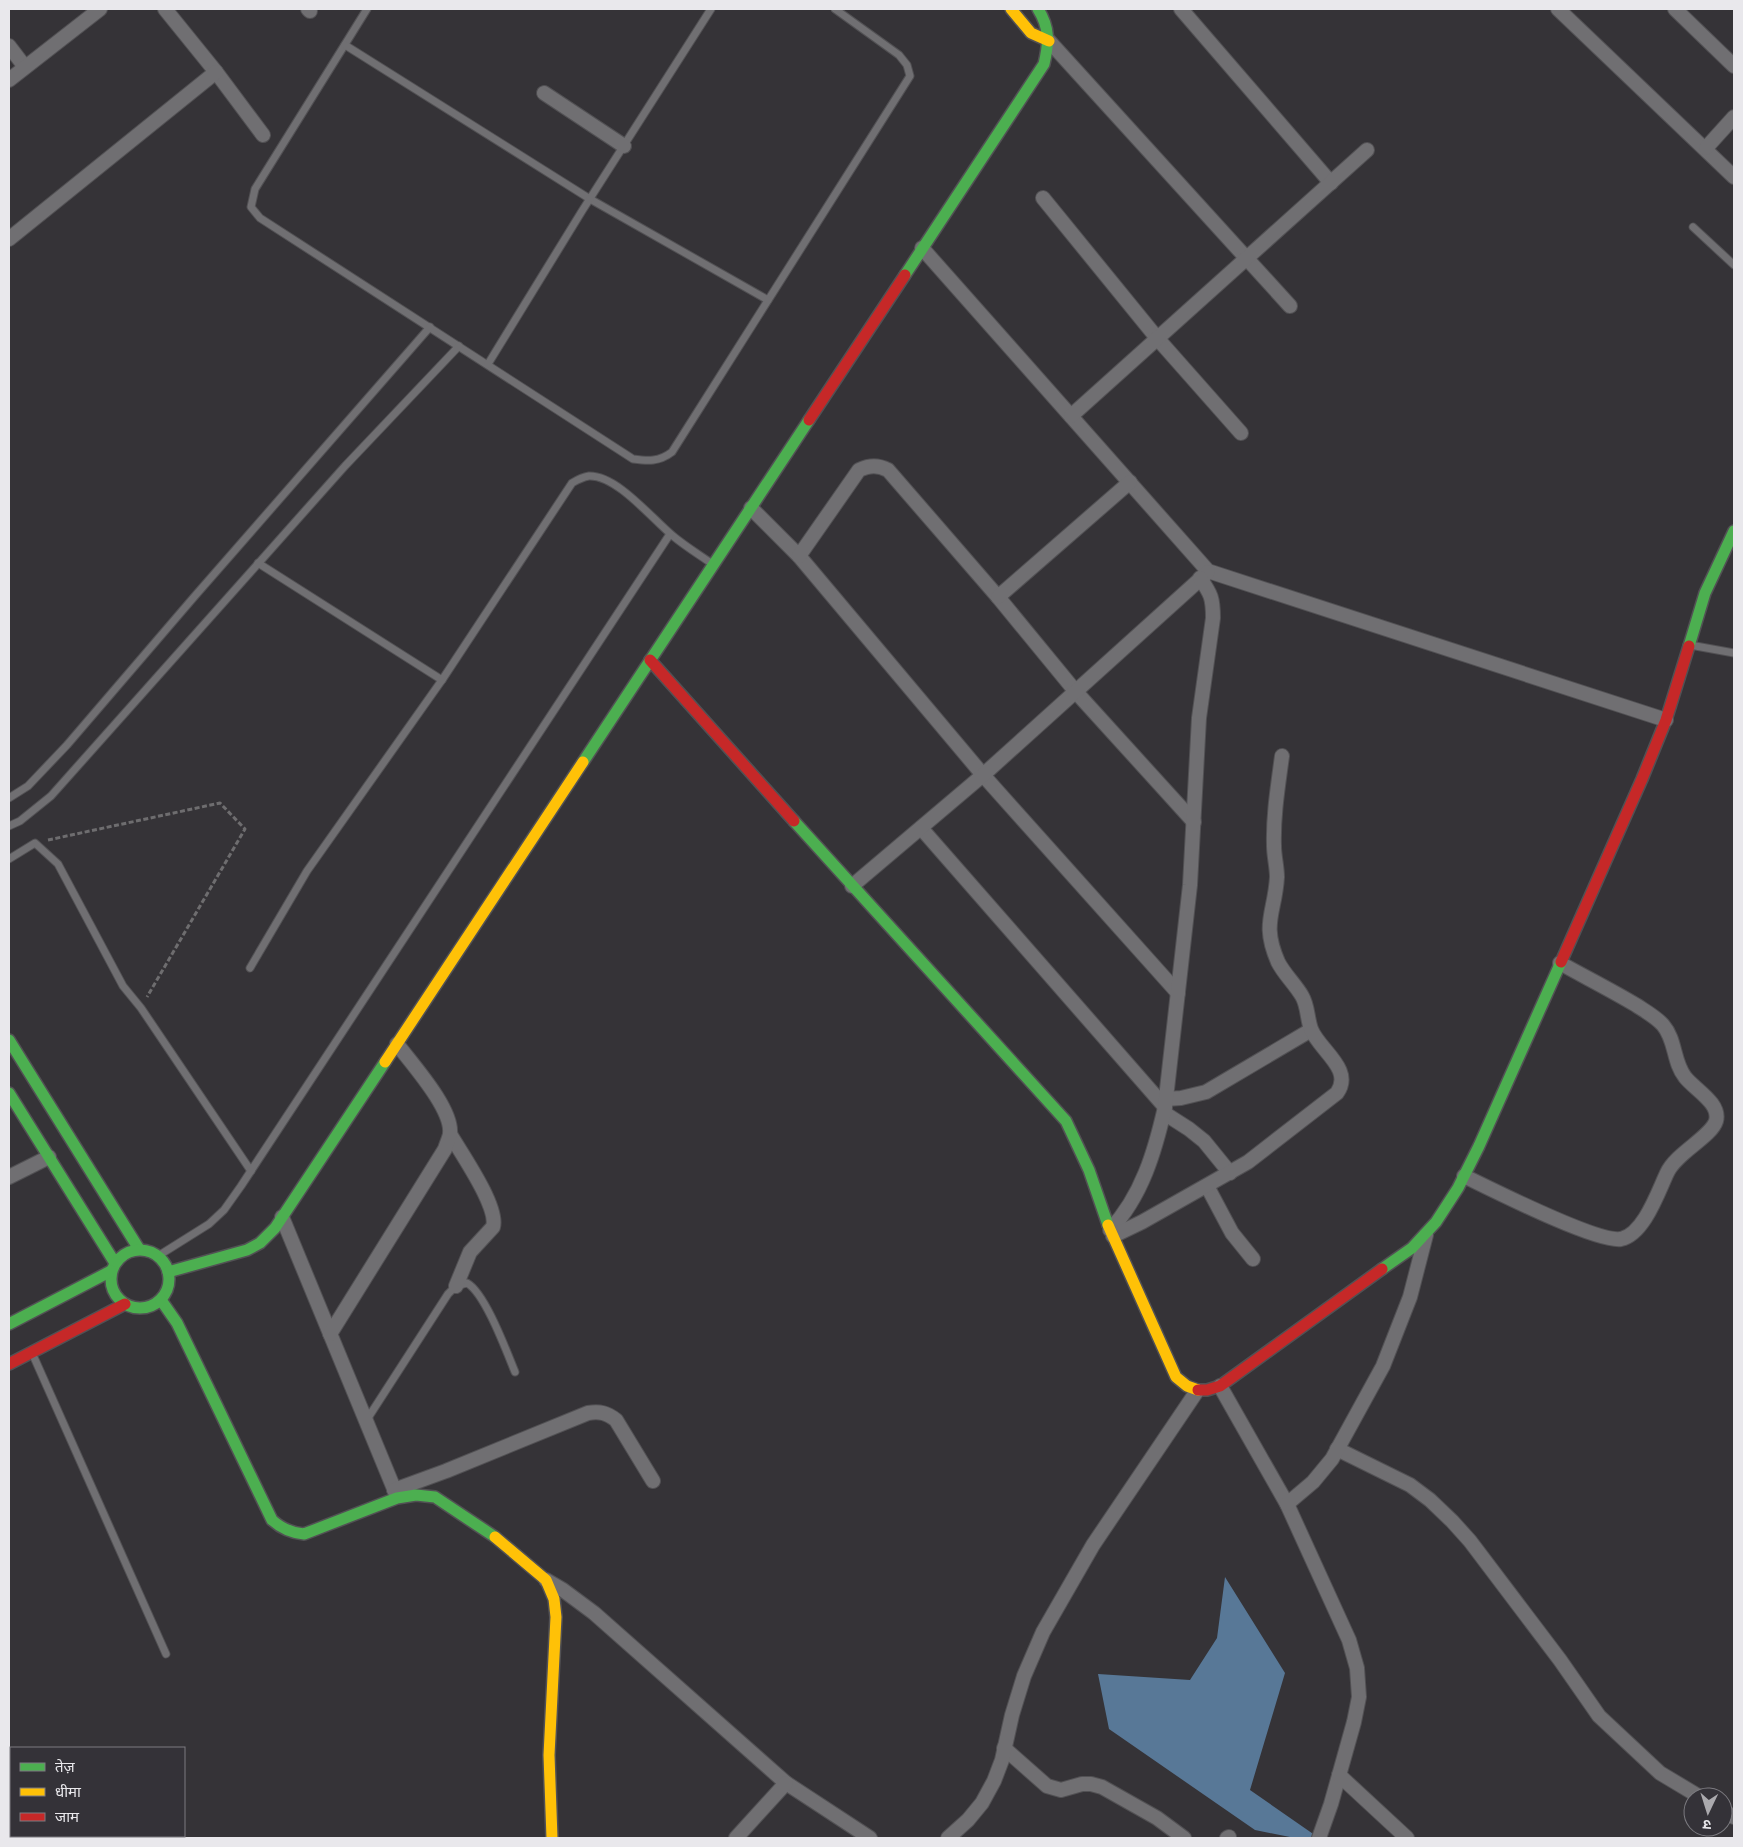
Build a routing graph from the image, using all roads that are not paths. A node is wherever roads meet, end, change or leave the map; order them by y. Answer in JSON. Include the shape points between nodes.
{"nodes":[{"id":1,"x":100,"y":9,"type":"edge"},
{"id":2,"x":165,"y":9,"type":"edge"},
{"id":3,"x":368,"y":9,"type":"edge"},
{"id":4,"x":711,"y":9,"type":"edge"},
{"id":5,"x":834,"y":9,"type":"edge"},
{"id":6,"x":1011,"y":9,"type":"edge"},
{"id":7,"x":1038,"y":9,"type":"edge"},
{"id":8,"x":1181,"y":9,"type":"edge"},
{"id":9,"x":1675,"y":9,"type":"edge"},
{"id":10,"x":1562,"y":10,"type":"edge"},
{"id":11,"x":1049,"y":41,"type":"junction"},
{"id":12,"x":345,"y":45,"type":"junction"},
{"id":13,"x":9,"y":46,"type":"edge"},
{"id":14,"x":1734,"y":66,"type":"edge"},
{"id":15,"x":25,"y":67,"type":"junction"},
{"id":16,"x":216,"y":72,"type":"junction"},
{"id":17,"x":9,"y":80,"type":"edge"},
{"id":18,"x":544,"y":93,"type":"dead end"},
{"id":19,"x":1734,"y":117,"type":"edge"},
{"id":20,"x":263,"y":135,"type":"dead end"},
{"id":21,"x":624,"y":146,"type":"junction"},
{"id":22,"x":1706,"y":148,"type":"junction"},
{"id":23,"x":1367,"y":150,"type":"dead end"},
{"id":24,"x":1734,"y":177,"type":"edge"},
{"id":25,"x":1330,"y":183,"type":"junction"},
{"id":26,"x":590,"y":198,"type":"junction"},
{"id":27,"x":1042,"y":198,"type":"dead end"},
{"id":28,"x":1693,"y":227,"type":"dead end"},
{"id":29,"x":9,"y":239,"type":"edge"},
{"id":30,"x":922,"y":248,"type":"junction"},
{"id":31,"x":1246,"y":258,"type":"junction"},
{"id":32,"x":1734,"y":265,"type":"edge"},
{"id":33,"x":768,"y":300,"type":"junction"},
{"id":34,"x":1290,"y":306,"type":"dead end"},
{"id":35,"x":430,"y":327,"type":"junction"},
{"id":36,"x":1157,"y":338,"type":"junction"},
{"id":37,"x":459,"y":346,"type":"junction"},
{"id":38,"x":488,"y":364,"type":"junction"},
{"id":39,"x":1071,"y":416,"type":"junction"},
{"id":40,"x":1241,"y":433,"type":"dead end"},
{"id":41,"x":1130,"y":482,"type":"junction"},
{"id":42,"x":751,"y":508,"type":"junction"},
{"id":43,"x":1734,"y":531,"type":"edge"},
{"id":44,"x":670,"y":534,"type":"junction"},
{"id":45,"x":799,"y":556,"type":"junction"},
{"id":46,"x":258,"y":563,"type":"junction"},
{"id":47,"x":714,"y":564,"type":"junction"},
{"id":48,"x":1204,"y":575,"type":"junction"},
{"id":49,"x":998,"y":597,"type":"junction"},
{"id":50,"x":1689,"y":645,"type":"junction"},
{"id":51,"x":1734,"y":653,"type":"edge"},
{"id":52,"x":650,"y":660,"type":"junction"},
{"id":53,"x":442,"y":680,"type":"junction"},
{"id":54,"x":1076,"y":692,"type":"junction"},
{"id":55,"x":1666,"y":720,"type":"junction"},
{"id":56,"x":1282,"y":756,"type":"dead end"},
{"id":57,"x":983,"y":776,"type":"junction"},
{"id":58,"x":9,"y":798,"type":"edge"},
{"id":59,"x":1194,"y":822,"type":"junction"},
{"id":60,"x":9,"y":826,"type":"edge"},
{"id":61,"x":921,"y":828,"type":"junction"},
{"id":62,"x":9,"y":859,"type":"edge"},
{"id":63,"x":852,"y":886,"type":"junction"},
{"id":64,"x":1560,"y":963,"type":"junction"},
{"id":65,"x":250,"y":968,"type":"dead end"},
{"id":66,"x":1178,"y":993,"type":"junction"},
{"id":67,"x":1311,"y":1030,"type":"junction"},
{"id":68,"x":9,"y":1040,"type":"edge"},
{"id":69,"x":397,"y":1044,"type":"junction"},
{"id":70,"x":9,"y":1093,"type":"edge"},
{"id":71,"x":1165,"y":1106,"type":"junction"},
{"id":72,"x":450,"y":1134,"type":"junction"},
{"id":73,"x":49,"y":1157,"type":"junction"},
{"id":74,"x":251,"y":1171,"type":"junction"},
{"id":75,"x":1230,"y":1173,"type":"junction"},
{"id":76,"x":1464,"y":1176,"type":"junction"},
{"id":77,"x":9,"y":1177,"type":"edge"},
{"id":78,"x":1207,"y":1186,"type":"junction"},
{"id":79,"x":282,"y":1217,"type":"junction"},
{"id":80,"x":1427,"y":1232,"type":"junction"},
{"id":81,"x":1111,"y":1233,"type":"junction"},
{"id":82,"x":139,"y":1249,"type":"junction"},
{"id":83,"x":158,"y":1256,"type":"junction"},
{"id":84,"x":1253,"y":1259,"type":"dead end"},
{"id":85,"x":113,"y":1267,"type":"junction"},
{"id":86,"x":168,"y":1272,"type":"junction"},
{"id":87,"x":456,"y":1286,"type":"junction"},
{"id":88,"x":161,"y":1300,"type":"junction"},
{"id":89,"x":125,"y":1304,"type":"junction"},
{"id":90,"x":9,"y":1324,"type":"edge"},
{"id":91,"x":330,"y":1334,"type":"junction"},
{"id":92,"x":32,"y":1352,"type":"junction"},
{"id":93,"x":9,"y":1364,"type":"edge"},
{"id":94,"x":515,"y":1372,"type":"dead end"},
{"id":95,"x":1220,"y":1386,"type":"junction"},
{"id":96,"x":1197,"y":1391,"type":"junction"},
{"id":97,"x":366,"y":1421,"type":"junction"},
{"id":98,"x":1337,"y":1449,"type":"junction"},
{"id":99,"x":652,"y":1481,"type":"dead end"},
{"id":100,"x":396,"y":1494,"type":"junction"},
{"id":101,"x":1287,"y":1504,"type":"junction"},
{"id":102,"x":546,"y":1580,"type":"junction"},
{"id":103,"x":166,"y":1654,"type":"dead end"},
{"id":104,"x":1004,"y":1748,"type":"junction"},
{"id":105,"x":1339,"y":1774,"type":"junction"},
{"id":106,"x":786,"y":1783,"type":"junction"},
{"id":107,"x":1683,"y":1787,"type":"edge"},
{"id":108,"x":552,"y":1838,"type":"edge"},
{"id":109,"x":736,"y":1838,"type":"edge"},
{"id":110,"x":870,"y":1838,"type":"edge"},
{"id":111,"x":948,"y":1838,"type":"edge"},
{"id":112,"x":1184,"y":1838,"type":"edge"},
{"id":113,"x":1319,"y":1838,"type":"edge"},
{"id":114,"x":1407,"y":1838,"type":"edge"}],
"edges":[{"from":1,"to":15,"type":"street"},
{"from":2,"to":16,"type":"street"},
{"from":3,"to":12,"type":"lane"},
{"from":4,"to":21,"type":"lane"},
{"from":5,"to":33,"type":"lane","via":[[899,55],[910,76]]},
{"from":6,"to":11,"type":"street","via":[[1031,33]]},
{"from":7,"to":11,"type":"street","via":[[1046,19]]},
{"from":8,"to":25,"type":"street"},
{"from":9,"to":14,"type":"street"},
{"from":10,"to":22,"type":"street"},
{"from":11,"to":30,"type":"street","via":[[1044,64]]},
{"from":11,"to":31,"type":"street"},
{"from":12,"to":26,"type":"lane"},
{"from":12,"to":35,"type":"lane","via":[[255,189],[251,207],[260,218]]},
{"from":13,"to":15,"type":"street"},
{"from":15,"to":17,"type":"street"},
{"from":16,"to":20,"type":"street"},
{"from":16,"to":29,"type":"street"},
{"from":18,"to":21,"type":"street"},
{"from":19,"to":22,"type":"street"},
{"from":21,"to":26,"type":"lane"},
{"from":22,"to":24,"type":"street"},
{"from":23,"to":25,"type":"street"},
{"from":25,"to":31,"type":"street"},
{"from":26,"to":33,"type":"lane"},
{"from":26,"to":38,"type":"lane"},
{"from":27,"to":36,"type":"street"},
{"from":28,"to":32,"type":"lane"},
{"from":30,"to":39,"type":"street"},
{"from":30,"to":42,"type":"street"},
{"from":31,"to":34,"type":"street"},
{"from":31,"to":36,"type":"street"},
{"from":33,"to":38,"type":"lane","via":[[672,452],[664,458],[650,461],[633,459]]},
{"from":35,"to":37,"type":"lane"},
{"from":35,"to":58,"type":"lane","via":[[68,745],[28,786]]},
{"from":36,"to":39,"type":"street"},
{"from":36,"to":40,"type":"street"},
{"from":37,"to":38,"type":"lane"},
{"from":37,"to":46,"type":"lane"},
{"from":39,"to":41,"type":"street"},
{"from":41,"to":48,"type":"street"},
{"from":41,"to":49,"type":"street"},
{"from":42,"to":45,"type":"street"},
{"from":42,"to":47,"type":"street"},
{"from":43,"to":50,"type":"street","via":[[1705,593]]},
{"from":44,"to":47,"type":"lane"},
{"from":44,"to":53,"type":"lane","via":[[617,486],[604,479],[590,476],[572,483]]},
{"from":44,"to":74,"type":"lane"},
{"from":45,"to":49,"type":"street","via":[[859,470],[879,466],[888,470]]},
{"from":45,"to":57,"type":"street"},
{"from":46,"to":53,"type":"lane"},
{"from":46,"to":60,"type":"lane","via":[[51,796]]},
{"from":47,"to":52,"type":"street"},
{"from":48,"to":54,"type":"street"},
{"from":48,"to":55,"type":"street"},
{"from":48,"to":59,"type":"street","via":[[1210,592],[1212,618],[1199,718]]},
{"from":49,"to":54,"type":"street"},
{"from":50,"to":51,"type":"lane"},
{"from":50,"to":55,"type":"street"},
{"from":52,"to":63,"type":"street"},
{"from":52,"to":69,"type":"street"},
{"from":53,"to":65,"type":"lane","via":[[307,871]]},
{"from":54,"to":57,"type":"street"},
{"from":54,"to":59,"type":"street"},
{"from":55,"to":64,"type":"street"},
{"from":56,"to":67,"type":"street","via":[[1275,814],[1277,875],[1269,934],[1279,964],[1306,1003]]},
{"from":57,"to":61,"type":"street"},
{"from":57,"to":66,"type":"street"},
{"from":59,"to":66,"type":"street"},
{"from":61,"to":63,"type":"street"},
{"from":61,"to":71,"type":"street"},
{"from":62,"to":74,"type":"lane","via":[[35,843],[58,864],[123,986]]},
{"from":63,"to":81,"type":"street","via":[[1066,1121],[1089,1170]]},
{"from":64,"to":76,"type":"street"},
{"from":64,"to":76,"type":"street","via":[[1625,999],[1664,1026],[1683,1076],[1713,1105],[1715,1124],[1675,1160],[1649,1211],[1629,1235],[1621,1239],[1579,1229]]},
{"from":66,"to":71,"type":"street"},
{"from":67,"to":71,"type":"street","via":[[1206,1092]]},
{"from":67,"to":75,"type":"street","via":[[1341,1072],[1342,1087]]},
{"from":68,"to":82,"type":"street"},
{"from":69,"to":72,"type":"street","via":[[439,1100],[448,1118]]},
{"from":69,"to":79,"type":"street"},
{"from":70,"to":73,"type":"street"},
{"from":71,"to":75,"type":"street","via":[[1204,1140]]},
{"from":71,"to":81,"type":"street","via":[[1143,1181]]},
{"from":72,"to":87,"type":"street","via":[[484,1190],[494,1222],[470,1252]]},
{"from":72,"to":91,"type":"street","via":[[445,1149]]},
{"from":73,"to":77,"type":"street"},
{"from":73,"to":85,"type":"street"},
{"from":74,"to":83,"type":"lane","via":[[224,1210],[209,1224]]},
{"from":75,"to":78,"type":"street"},
{"from":76,"to":80,"type":"street"},
{"from":78,"to":81,"type":"street"},
{"from":78,"to":84,"type":"street","via":[[1232,1233]]},
{"from":79,"to":86,"type":"street","via":[[260,1243],[247,1250]]},
{"from":79,"to":91,"type":"street"},
{"from":80,"to":95,"type":"street","via":[[1412,1248]]},
{"from":80,"to":98,"type":"street","via":[[1410,1297],[1383,1366]]},
{"from":81,"to":96,"type":"street","via":[[1176,1377]]},
{"from":82,"to":83,"type":"street"},
{"from":82,"to":85,"type":"street","via":[[121,1256]]},
{"from":83,"to":86,"type":"street"},
{"from":85,"to":89,"type":"street","via":[[112,1290]]},
{"from":85,"to":90,"type":"street"},
{"from":86,"to":88,"type":"street","via":[[169,1282]]},
{"from":87,"to":94,"type":"lane","via":[[467,1282],[474,1286]]},
{"from":87,"to":97,"type":"lane"},
{"from":88,"to":89,"type":"street","via":[[144,1308]]},
{"from":88,"to":100,"type":"street","via":[[177,1323],[272,1520],[281,1529],[304,1534]]},
{"from":89,"to":92,"type":"street"},
{"from":91,"to":97,"type":"street"},
{"from":92,"to":93,"type":"street"},
{"from":92,"to":103,"type":"lane"},
{"from":95,"to":96,"type":"street"},
{"from":95,"to":101,"type":"street"},
{"from":96,"to":104,"type":"street","via":[[1093,1545],[1043,1632],[1024,1676]]},
{"from":97,"to":100,"type":"street"},
{"from":98,"to":101,"type":"street","via":[[1313,1482]]},
{"from":98,"to":107,"type":"street","via":[[1410,1486],[1452,1521],[1600,1716],[1660,1773]]},
{"from":99,"to":100,"type":"street","via":[[616,1420],[607,1413],[597,1412]]},
{"from":100,"to":102,"type":"street","via":[[435,1497],[504,1544]]},
{"from":101,"to":105,"type":"street","via":[[1349,1640],[1357,1668],[1359,1697]]},
{"from":102,"to":106,"type":"street","via":[[594,1613]]},
{"from":102,"to":108,"type":"street","via":[[554,1599],[556,1617],[549,1770]]},
{"from":104,"to":111,"type":"street","via":[[994,1781],[982,1803]]},
{"from":104,"to":112,"type":"street","via":[[1047,1786],[1061,1790],[1091,1784],[1102,1788]]},
{"from":105,"to":113,"type":"street"},
{"from":105,"to":114,"type":"street"},
{"from":106,"to":109,"type":"street"},
{"from":106,"to":110,"type":"street"}]}
